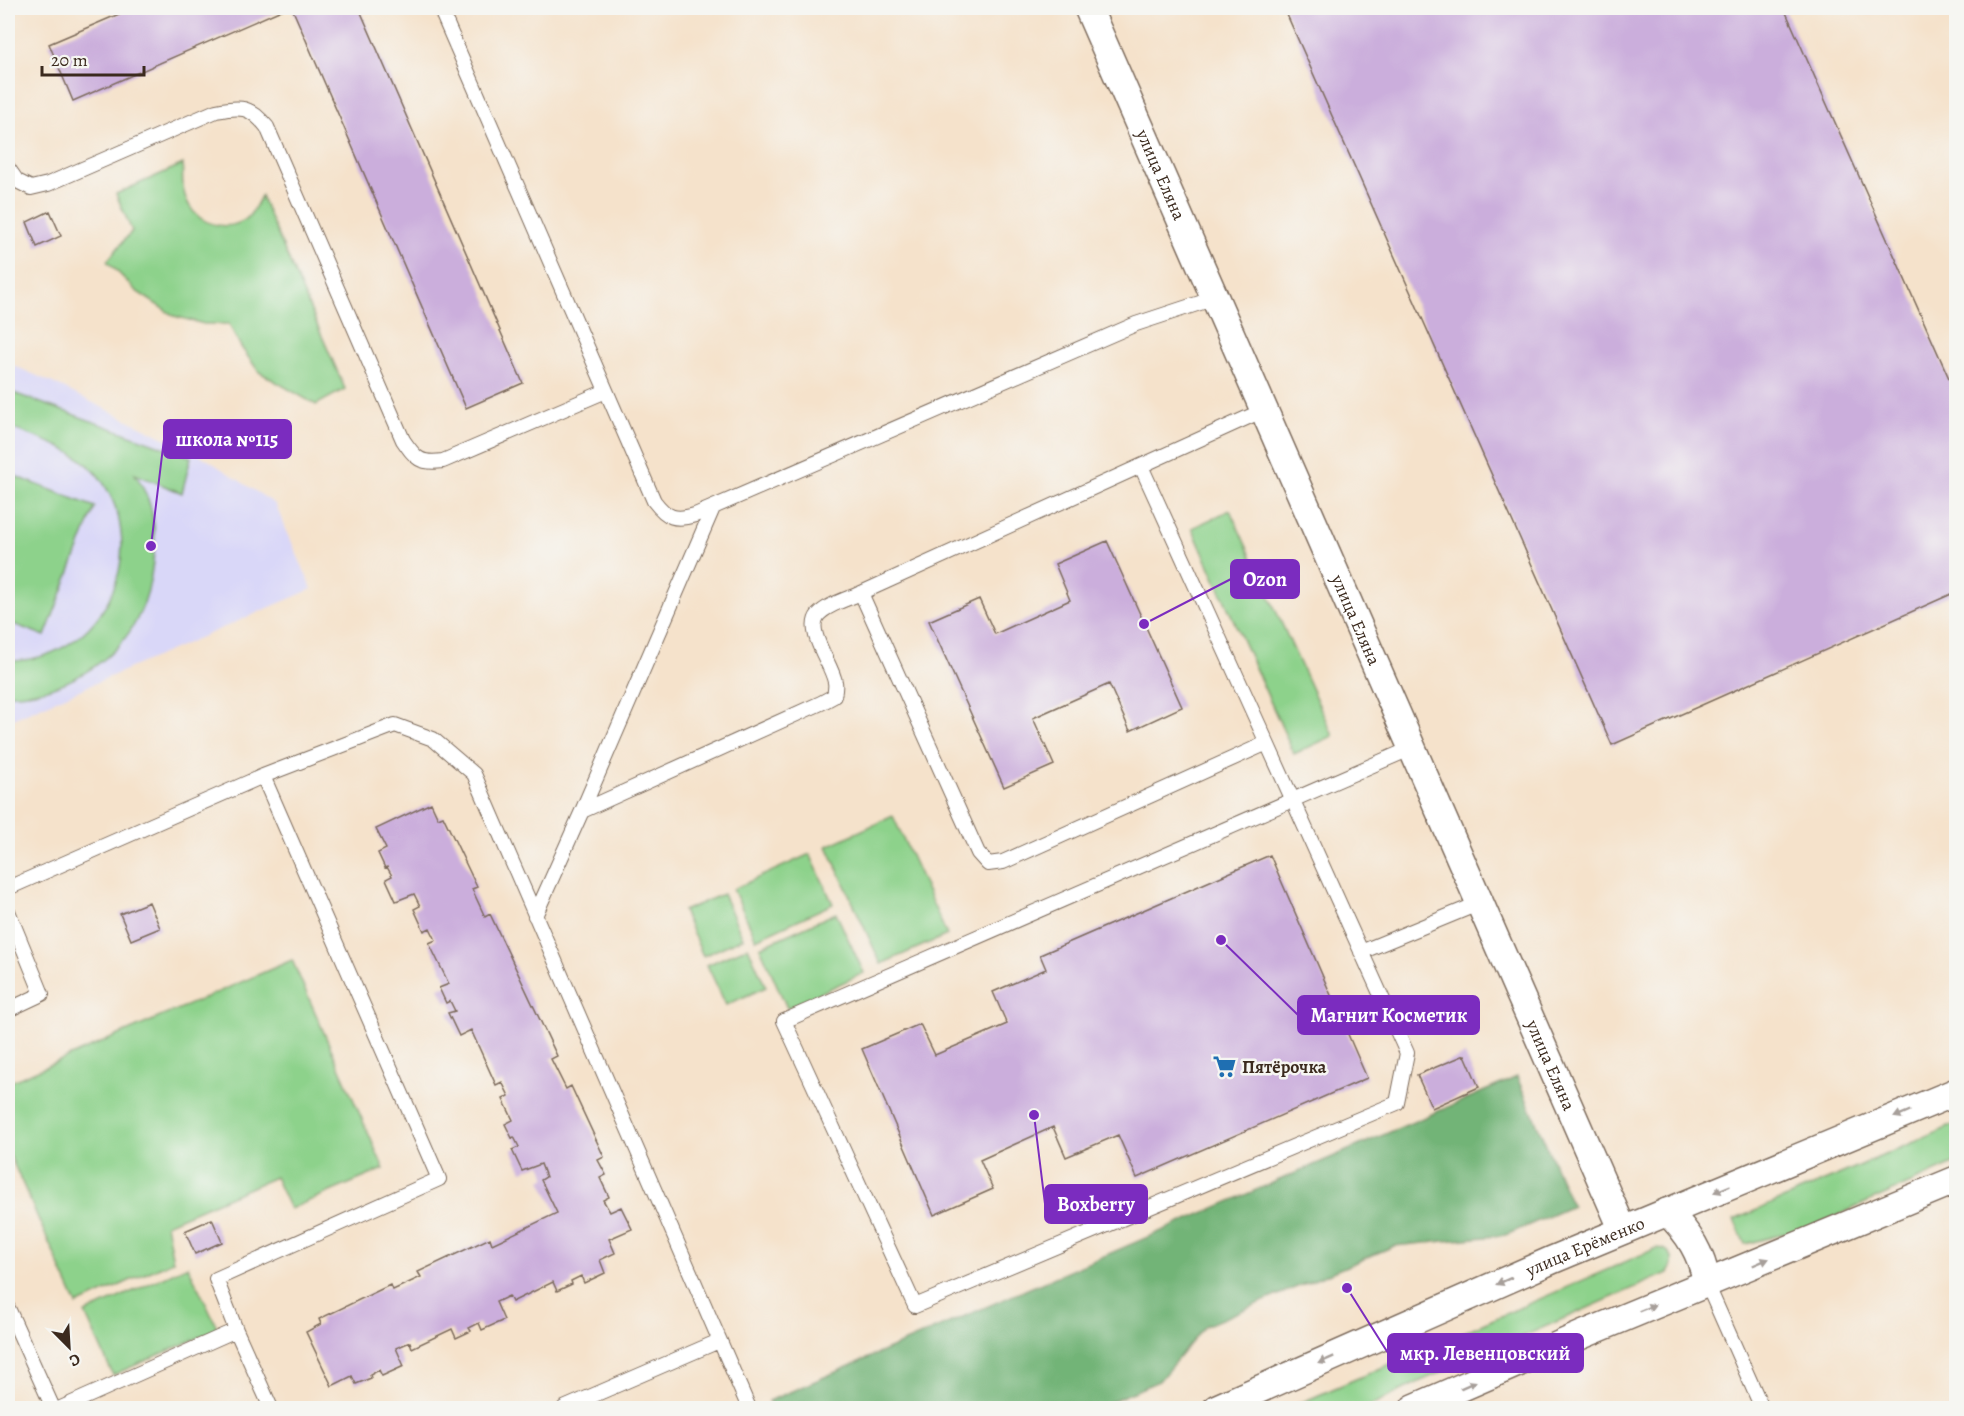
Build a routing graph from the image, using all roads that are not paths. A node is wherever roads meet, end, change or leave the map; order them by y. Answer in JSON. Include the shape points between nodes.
{"nodes":[{"id":1,"x":440,"y":8,"type":"edge"},
{"id":2,"x":1088,"y":8,"type":"edge"},
{"id":3,"x":8,"y":168,"type":"edge"},
{"id":4,"x":1215,"y":298,"type":"junction"},
{"id":5,"x":606,"y":390,"type":"junction"},
{"id":6,"x":1264,"y":410,"type":"junction"},
{"id":7,"x":1141,"y":466,"type":"junction"},
{"id":8,"x":713,"y":508,"type":"junction"},
{"id":9,"x":861,"y":593,"type":"junction"},
{"id":10,"x":1267,"y":743,"type":"junction"},
{"id":11,"x":1412,"y":748,"type":"junction"},
{"id":12,"x":263,"y":776,"type":"junction"},
{"id":13,"x":1292,"y":800,"type":"junction"},
{"id":14,"x":582,"y":811,"type":"junction"},
{"id":15,"x":8,"y":888,"type":"edge"},
{"id":16,"x":1480,"y":903,"type":"junction"},
{"id":17,"x":8,"y":911,"type":"edge"},
{"id":18,"x":535,"y":915,"type":"junction"},
{"id":19,"x":1361,"y":952,"type":"junction"},
{"id":20,"x":8,"y":1010,"type":"edge"},
{"id":21,"x":1956,"y":1092,"type":"edge"},
{"id":22,"x":1956,"y":1180,"type":"edge"},
{"id":23,"x":1667,"y":1212,"type":"junction"},
{"id":24,"x":1623,"y":1230,"type":"junction"},
{"id":25,"x":1707,"y":1284,"type":"junction"},
{"id":26,"x":8,"y":1308,"type":"edge"},
{"id":27,"x":236,"y":1330,"type":"junction"},
{"id":28,"x":719,"y":1341,"type":"junction"},
{"id":29,"x":53,"y":1408,"type":"edge"},
{"id":30,"x":61,"y":1408,"type":"edge"},
{"id":31,"x":270,"y":1408,"type":"edge"},
{"id":32,"x":564,"y":1408,"type":"edge"},
{"id":33,"x":749,"y":1408,"type":"edge"},
{"id":34,"x":1217,"y":1408,"type":"edge"},
{"id":35,"x":1414,"y":1408,"type":"edge"},
{"id":36,"x":1762,"y":1408,"type":"edge"}],
"edges":[{"from":1,"to":5,"type":"lane"},
{"from":2,"to":4,"type":"street","name":"улица Еляна"},
{"from":3,"to":5,"type":"lane","via":[[17,181],[31,188],[48,184],[216,111],[238,106],[256,114],[267,127],[403,440],[413,455],[428,463],[443,461]]},
{"from":4,"to":6,"type":"street","name":"улица Еляна"},
{"from":4,"to":8,"type":"lane","via":[[1136,324]]},
{"from":5,"to":8,"type":"lane","via":[[661,510],[682,519]]},
{"from":6,"to":7,"type":"lane"},
{"from":6,"to":11,"type":"street","name":"улица Еляна"},
{"from":7,"to":9,"type":"lane"},
{"from":7,"to":10,"type":"lane"},
{"from":8,"to":14,"type":"lane"},
{"from":9,"to":10,"type":"lane","via":[[978,853],[988,864],[1003,862]]},
{"from":9,"to":14,"type":"lane","via":[[825,610],[814,625],[836,685],[834,696]]},
{"from":10,"to":13,"type":"lane"},
{"from":11,"to":13,"type":"lane"},
{"from":11,"to":16,"type":"street","name":"улица Еляна"},
{"from":12,"to":15,"type":"lane"},
{"from":12,"to":18,"type":"lane","via":[[395,725],[433,739],[474,774]]},
{"from":12,"to":27,"type":"lane","via":[[439,1179],[216,1279]]},
{"from":13,"to":19,"type":"lane"},
{"from":13,"to":19,"type":"lane","via":[[784,1021],[915,1306],[1397,1103],[1407,1053]]},
{"from":14,"to":18,"type":"lane"},
{"from":16,"to":19,"type":"lane"},
{"from":16,"to":24,"type":"street","name":"улица Еляна"},
{"from":17,"to":20,"type":"lane","via":[[42,994]]},
{"from":18,"to":28,"type":"lane"},
{"from":21,"to":23,"type":"street","name":"улица Ерёменко","one_way":true},
{"from":25,"to":22,"type":"street","one_way":true},
{"from":23,"to":24,"type":"street","name":"улица Ерёменко"},
{"from":23,"to":25,"type":"street","via":[[1701,1257]]},
{"from":24,"to":34,"type":"street","name":"улица Ерёменко","one_way":true},
{"from":35,"to":25,"type":"street","one_way":true},
{"from":25,"to":36,"type":"lane"},
{"from":26,"to":29,"type":"lane"},
{"from":27,"to":30,"type":"lane"},
{"from":27,"to":31,"type":"lane"},
{"from":28,"to":32,"type":"lane"},
{"from":28,"to":33,"type":"lane"}]}
